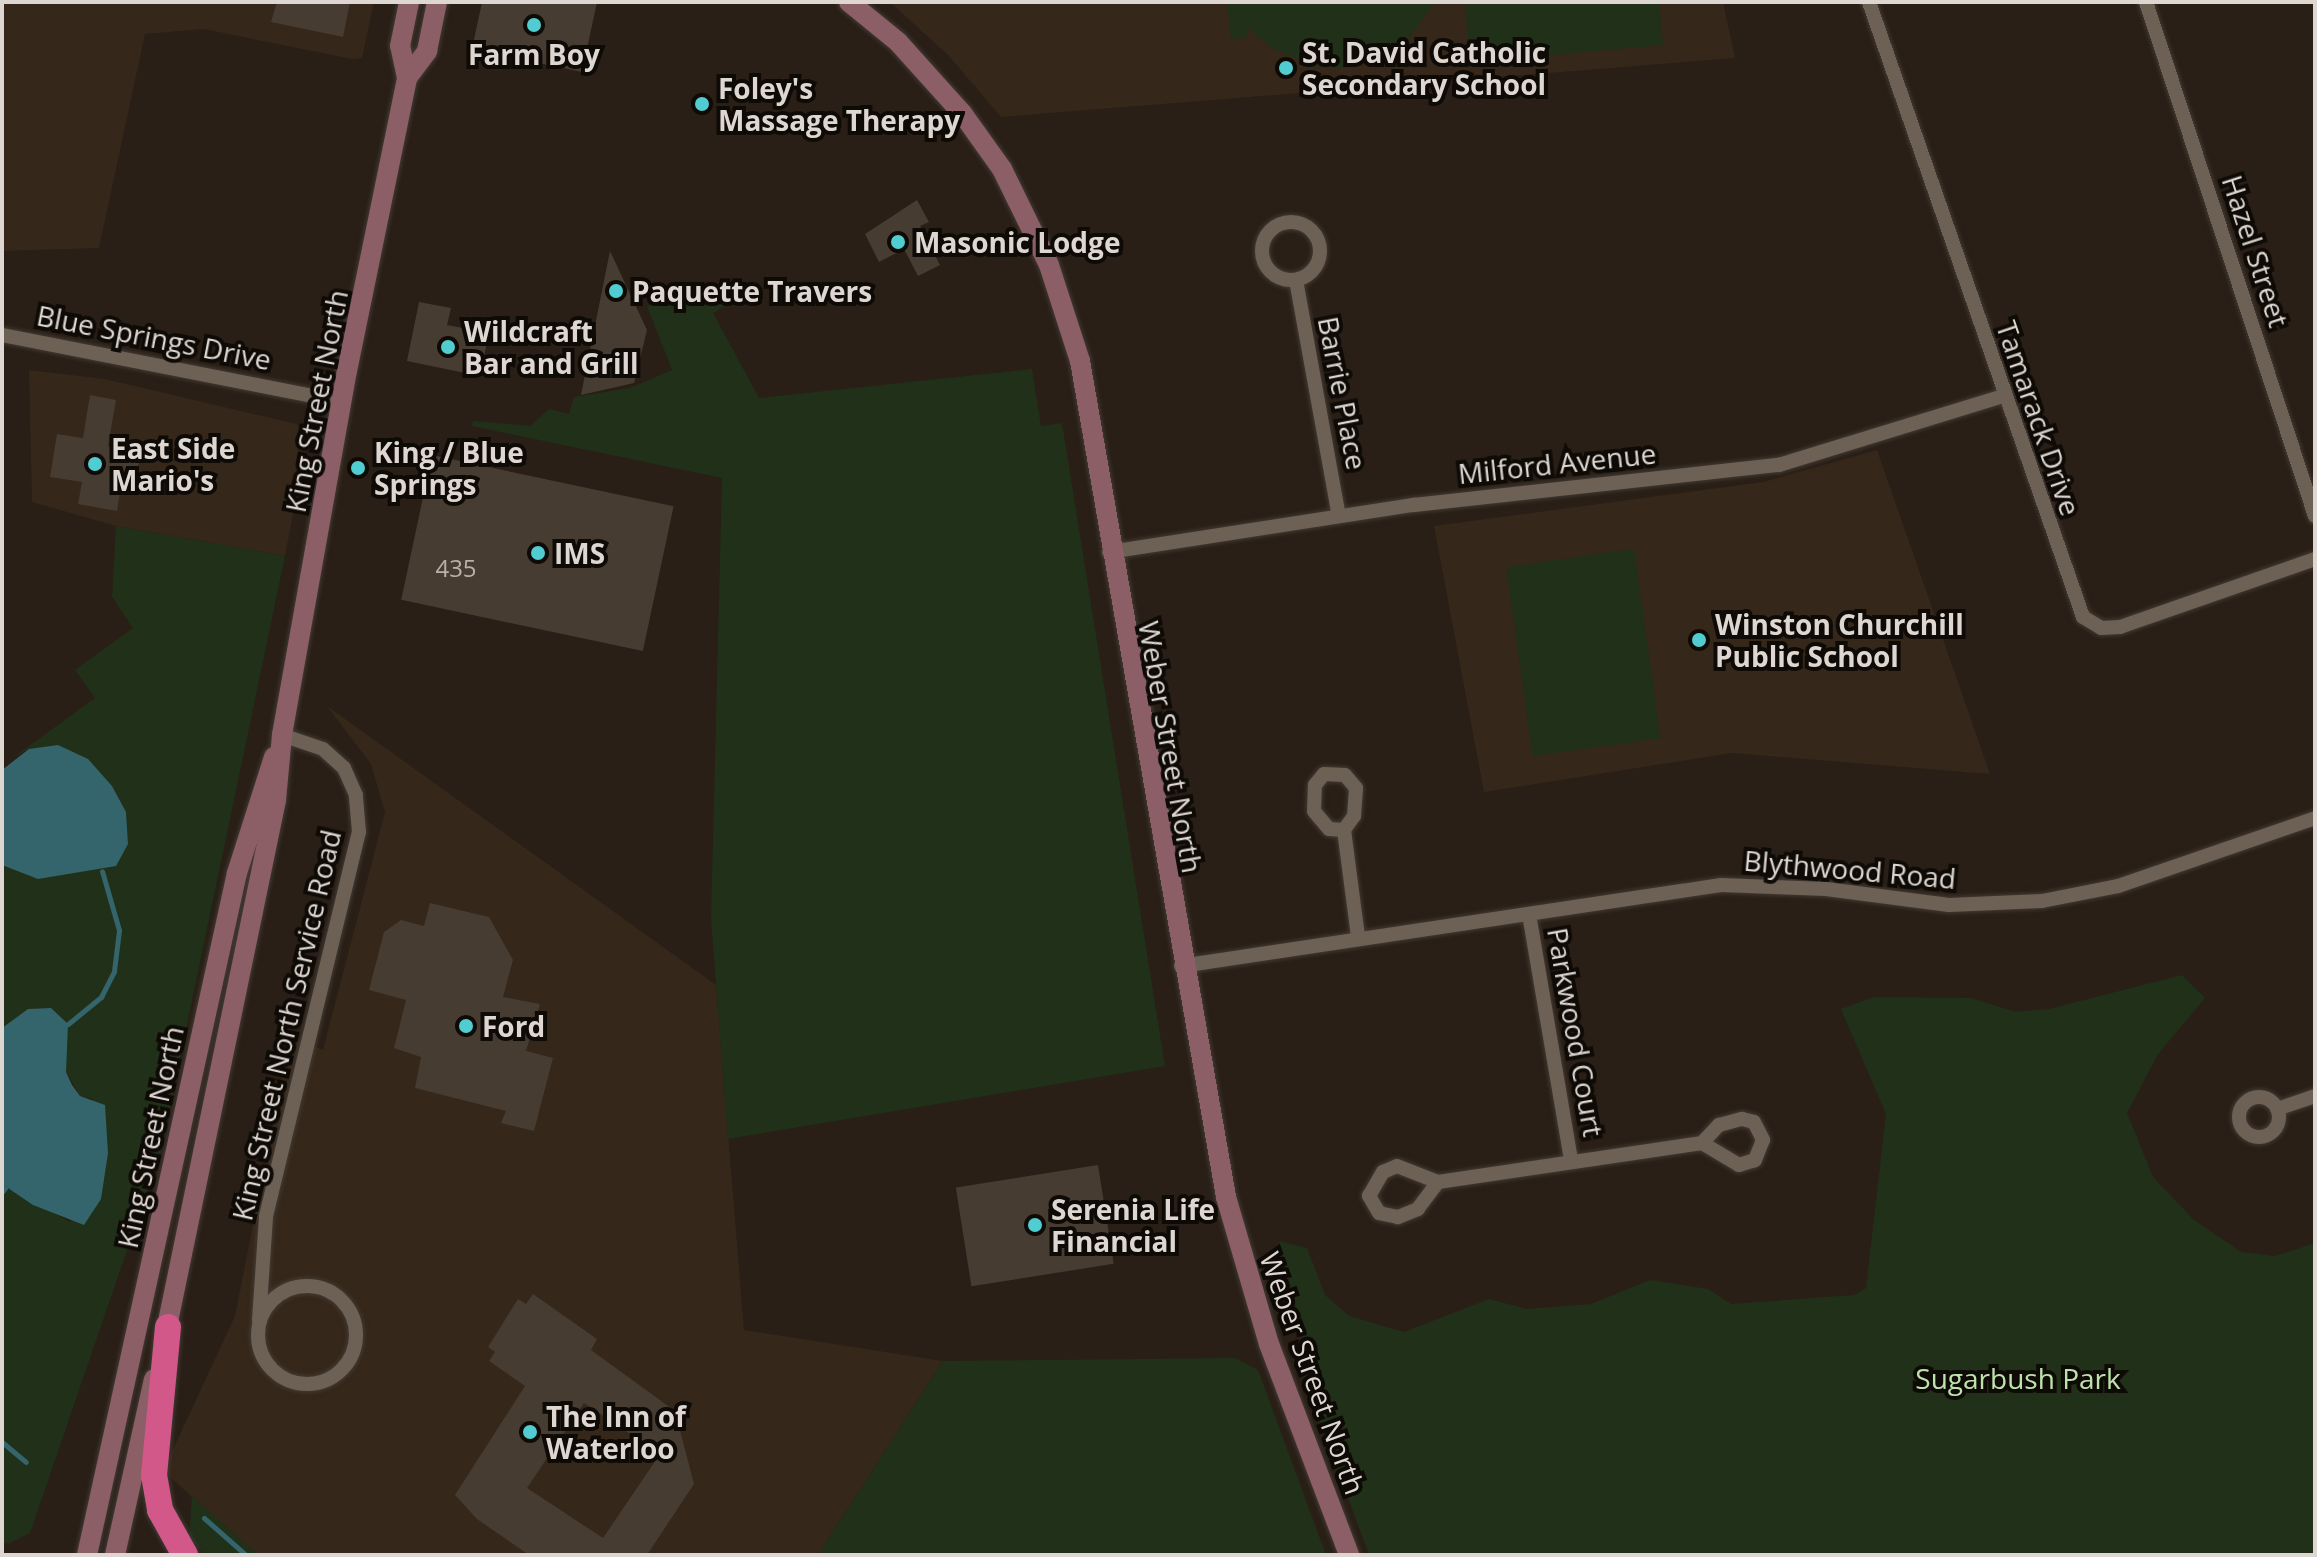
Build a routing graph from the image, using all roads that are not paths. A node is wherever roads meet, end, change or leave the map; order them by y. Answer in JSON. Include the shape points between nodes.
{"nodes":[{"id":1,"x":409,"y":2,"type":"edge"},
{"id":2,"x":437,"y":2,"type":"edge"},
{"id":3,"x":849,"y":2,"type":"edge"},
{"id":4,"x":1869,"y":2,"type":"edge"},
{"id":5,"x":2146,"y":2,"type":"edge"},
{"id":6,"x":407,"y":78,"type":"junction"},
{"id":7,"x":1296,"y":280,"type":"junction"},
{"id":8,"x":2,"y":335,"type":"edge"},
{"id":9,"x":2003,"y":396,"type":"junction"},
{"id":10,"x":343,"y":402,"type":"junction"},
{"id":11,"x":1339,"y":516,"type":"junction"},
{"id":12,"x":2315,"y":516,"type":"edge"},
{"id":13,"x":1109,"y":552,"type":"junction"},
{"id":14,"x":2315,"y":559,"type":"edge"},
{"id":15,"x":282,"y":735,"type":"junction"},
{"id":16,"x":2315,"y":818,"type":"edge"},
{"id":17,"x":1344,"y":830,"type":"dead end"},
{"id":18,"x":1529,"y":914,"type":"junction"},
{"id":19,"x":1358,"y":937,"type":"junction"},
{"id":20,"x":1181,"y":966,"type":"junction"},
{"id":21,"x":2315,"y":1096,"type":"edge"},
{"id":22,"x":2277,"y":1109,"type":"dead end"},
{"id":23,"x":1702,"y":1143,"type":"dead end"},
{"id":24,"x":1571,"y":1160,"type":"junction"},
{"id":25,"x":1438,"y":1182,"type":"junction"},
{"id":26,"x":259,"y":1320,"type":"junction"},
{"id":27,"x":168,"y":1327,"type":"junction"},
{"id":28,"x":87,"y":1555,"type":"edge"},
{"id":29,"x":115,"y":1555,"type":"edge"},
{"id":30,"x":185,"y":1555,"type":"edge"},
{"id":31,"x":1349,"y":1555,"type":"edge"}],
"edges":[{"from":1,"to":6,"type":"main road","name":"King Street North","via":[[400,46]]},
{"from":2,"to":6,"type":"main road","name":"King Street North","via":[[427,51]]},
{"from":3,"to":13,"type":"main road","name":"Weber Street North","via":[[898,42],[962,113],[1002,169],[1049,265],[1080,361]]},
{"from":4,"to":9,"type":"street","name":"Tamarack Drive"},
{"from":5,"to":12,"type":"street","name":"Hazel Street"},
{"from":6,"to":10,"type":"main road","name":"King Street North"},
{"from":7,"to":7,"type":"street","via":[[1317,264],[1319,244],[1304,225],[1284,223],[1265,237],[1262,258],[1278,278]]},
{"from":7,"to":11,"type":"street","name":"Barrie Place"},
{"from":8,"to":10,"type":"street","name":"Blue Springs Drive"},
{"from":9,"to":11,"type":"street","name":"Milford Avenue","via":[[1779,465]]},
{"from":9,"to":14,"type":"street","name":"Tamarack Drive","via":[[2077,608],[2090,624],[2120,627]]},
{"from":10,"to":15,"type":"main road","name":"King Street North"},
{"from":11,"to":13,"type":"street","name":"Milford Avenue"},
{"from":13,"to":20,"type":"main road","name":"Weber Street North"},
{"from":15,"to":26,"type":"street","name":"King Street North Service Road","via":[[323,749],[344,768],[356,795],[359,832],[266,1216]]},
{"from":15,"to":27,"type":"main road","name":"King Street North","via":[[276,800]]},
{"from":15,"to":28,"type":"main road","name":"King Street North","via":[[237,873]]},
{"from":16,"to":18,"type":"street","name":"Blythwood Road","via":[[2118,886],[2042,901],[1949,905],[1826,889],[1721,885]]},
{"from":17,"to":19,"type":"street"},
{"from":18,"to":19,"type":"street","name":"Blythwood Road"},
{"from":18,"to":24,"type":"street","name":"Parkwood Court"},
{"from":19,"to":20,"type":"street","name":"Blythwood Road"},
{"from":20,"to":31,"type":"main road","name":"Weber Street North","via":[[1244,1263]]},
{"from":21,"to":22,"type":"street"},
{"from":23,"to":24,"type":"street","name":"Parkwood Court"},
{"from":24,"to":25,"type":"street","name":"Parkwood Court"},
{"from":25,"to":25,"type":"street","via":[[1397,1166],[1383,1172],[1369,1196],[1379,1213],[1398,1217],[1427,1201]]},
{"from":26,"to":26,"type":"street","name":"King Street North Service Road","via":[[264,1360],[294,1383],[312,1384],[340,1372],[356,1342],[352,1313],[341,1299],[310,1285],[280,1293]]},
{"from":27,"to":29,"type":"main road","name":"King Street North"},
{"from":27,"to":30,"type":"highway","via":[[154,1475],[160,1510]]}]}
